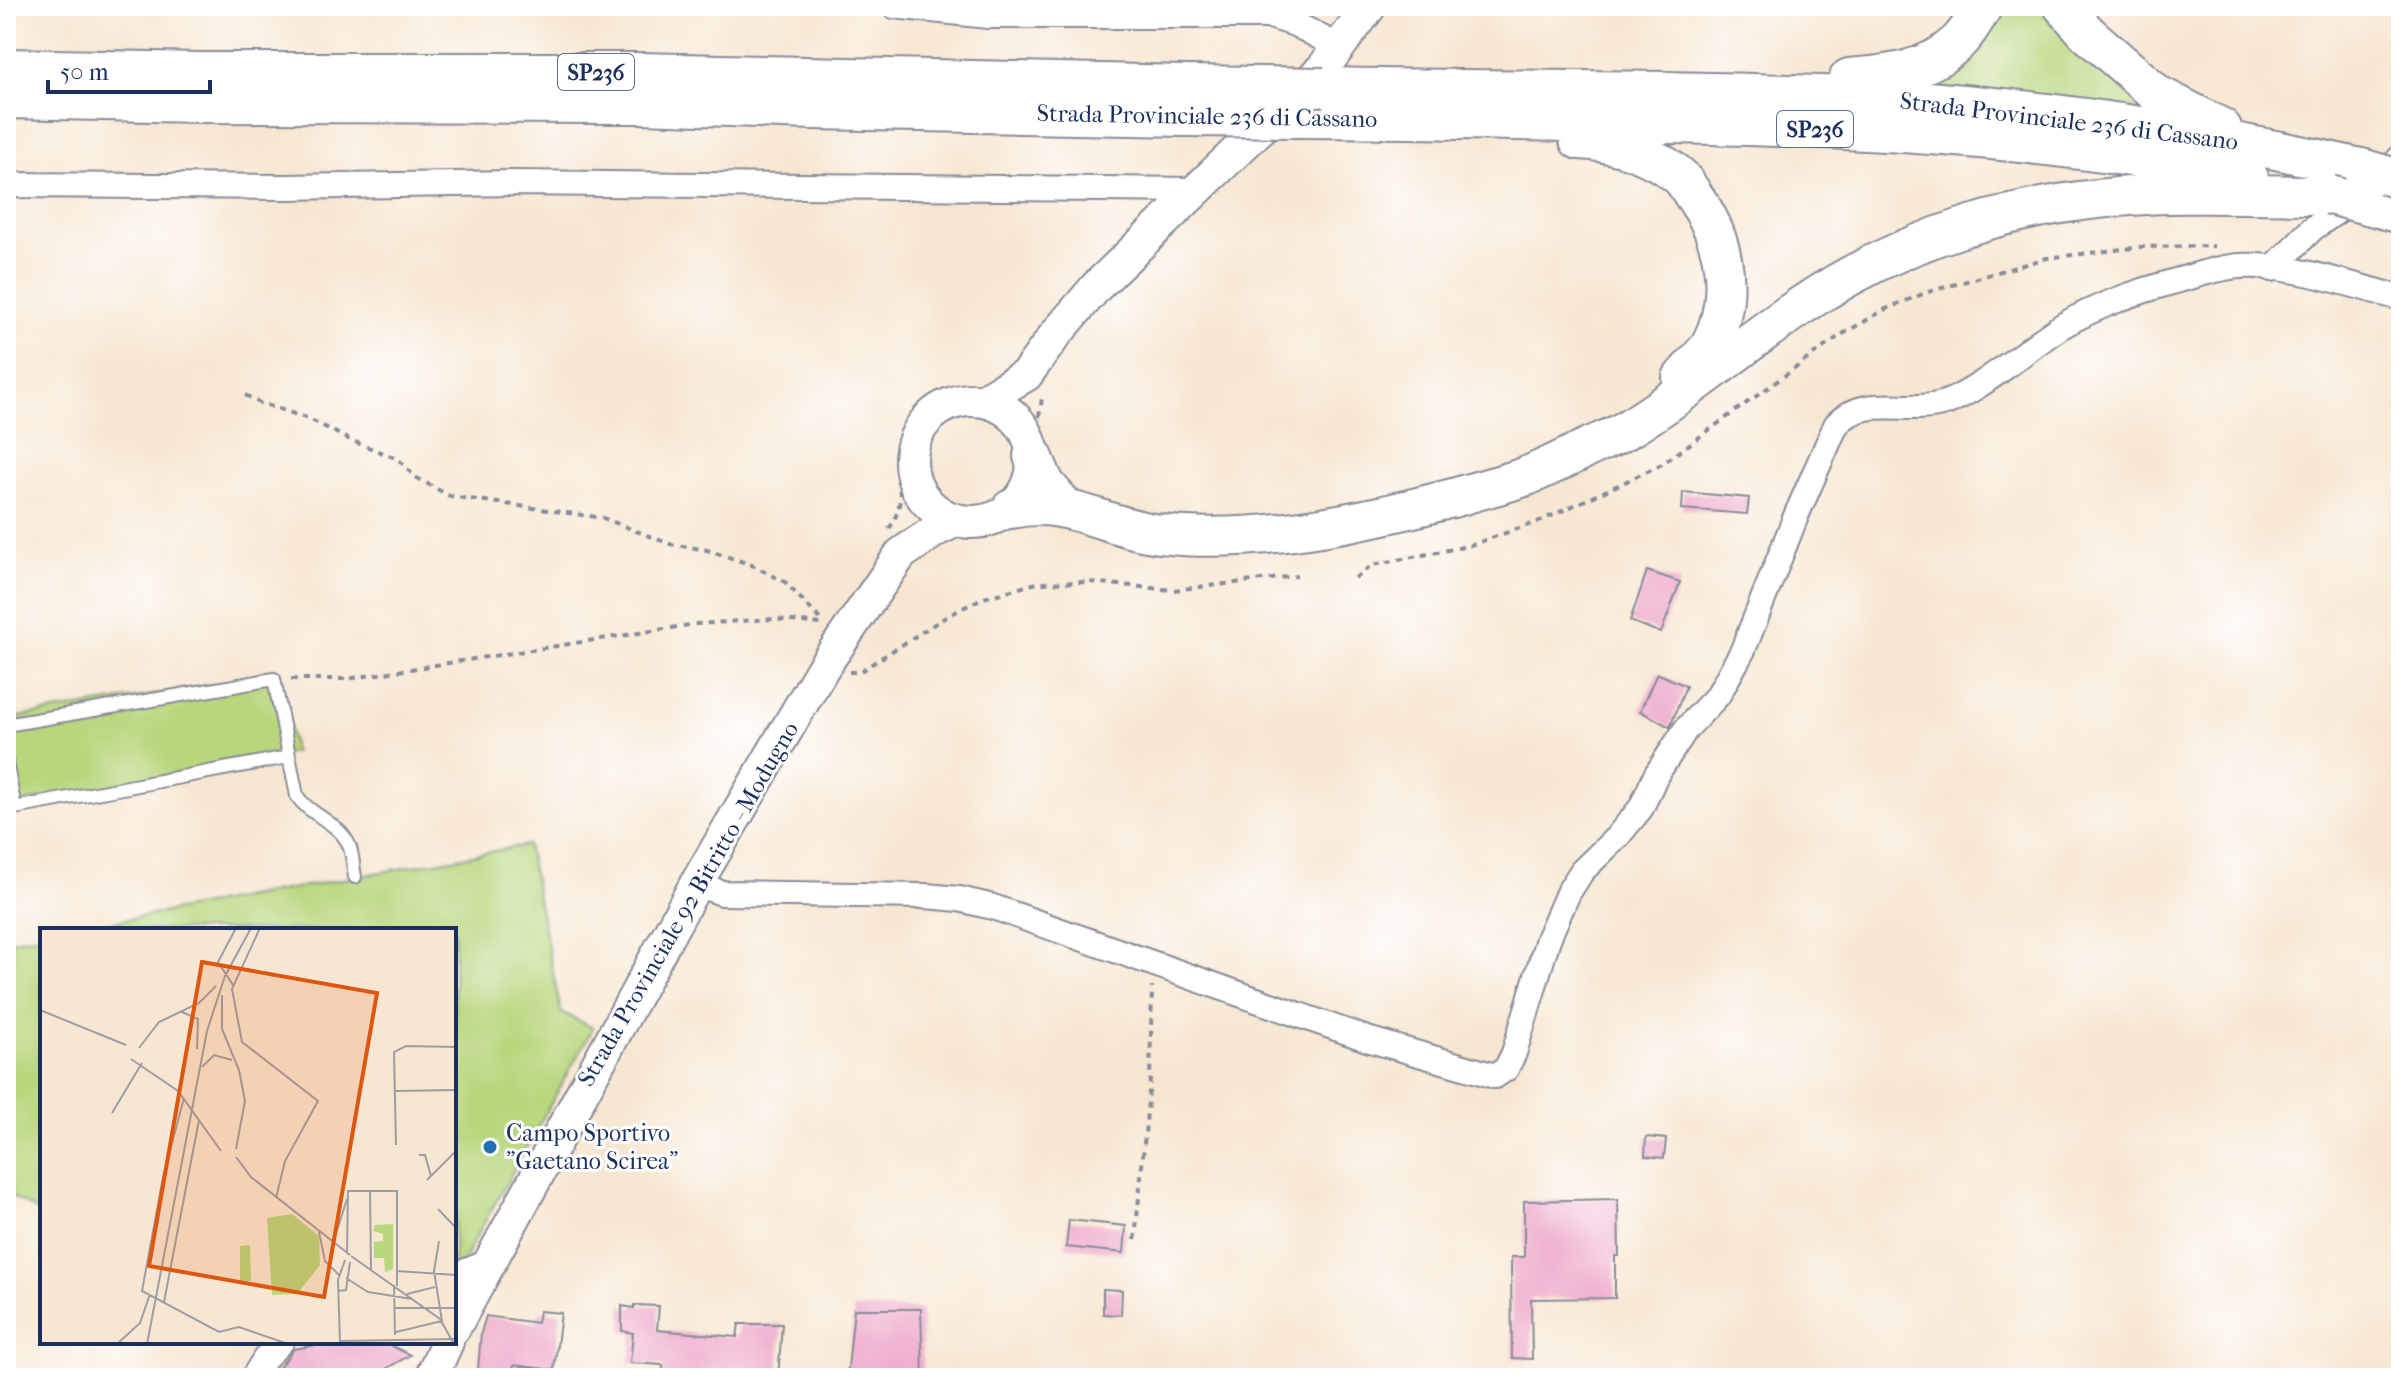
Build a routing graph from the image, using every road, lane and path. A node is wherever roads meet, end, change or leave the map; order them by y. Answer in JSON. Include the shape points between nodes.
{"nodes":[{"id":1,"x":894,"y":6,"type":"edge"},
{"id":2,"x":1370,"y":6,"type":"edge"},
{"id":3,"x":1983,"y":6,"type":"edge"},
{"id":4,"x":2063,"y":6,"type":"edge"},
{"id":5,"x":1339,"y":47,"type":"junction"},
{"id":6,"x":6,"y":68,"type":"edge"},
{"id":7,"x":1536,"y":91,"type":"junction"},
{"id":8,"x":6,"y":99,"type":"edge"},
{"id":9,"x":1186,"y":101,"type":"junction"},
{"id":10,"x":1295,"y":118,"type":"junction"},
{"id":11,"x":2241,"y":141,"type":"junction"},
{"id":12,"x":6,"y":185,"type":"edge"},
{"id":13,"x":2379,"y":185,"type":"edge"},
{"id":14,"x":1195,"y":190,"type":"junction"},
{"id":15,"x":2227,"y":246,"type":"dead end"},
{"id":16,"x":2272,"y":269,"type":"junction"},
{"id":17,"x":2401,"y":298,"type":"edge"},
{"id":18,"x":1026,"y":375,"type":"junction"},
{"id":19,"x":245,"y":395,"type":"dead end"},
{"id":20,"x":983,"y":400,"type":"junction"},
{"id":21,"x":1628,"y":429,"type":"junction"},
{"id":22,"x":1029,"y":442,"type":"junction"},
{"id":23,"x":912,"y":479,"type":"junction"},
{"id":24,"x":1064,"y":506,"type":"junction"},
{"id":25,"x":1011,"y":509,"type":"junction"},
{"id":26,"x":955,"y":521,"type":"junction"},
{"id":27,"x":901,"y":554,"type":"junction"},
{"id":28,"x":1297,"y":576,"type":"dead end"},
{"id":29,"x":1355,"y":578,"type":"dead end"},
{"id":30,"x":824,"y":666,"type":"junction"},
{"id":31,"x":274,"y":679,"type":"junction"},
{"id":32,"x":6,"y":725,"type":"edge"},
{"id":33,"x":288,"y":757,"type":"junction"},
{"id":34,"x":6,"y":761,"type":"edge"},
{"id":35,"x":355,"y":877,"type":"dead end"},
{"id":36,"x":696,"y":884,"type":"junction"},
{"id":37,"x":1153,"y":964,"type":"junction"},
{"id":38,"x":1135,"y":1240,"type":"dead end"},
{"id":39,"x":488,"y":1262,"type":"junction"},
{"id":40,"x":456,"y":1275,"type":"edge"},
{"id":41,"x":456,"y":1324,"type":"edge"},
{"id":42,"x":279,"y":1344,"type":"edge"},
{"id":43,"x":446,"y":1344,"type":"edge"},
{"id":44,"x":253,"y":1378,"type":"edge"},
{"id":45,"x":431,"y":1378,"type":"edge"}],
"edges":[{"from":1,"to":5,"type":"street","via":[[1002,17],[1270,16]]},
{"from":2,"to":5,"type":"main road"},
{"from":3,"to":7,"type":"highway","via":[[1958,43],[1918,68],[1891,75],[1664,78]]},
{"from":4,"to":11,"type":"highway","via":[[2158,95]]},
{"from":5,"to":14,"type":"main road"},
{"from":6,"to":9,"type":"highway","name":"Strada Provinciale 236 di Cassano","number":"SP236","via":[[641,72]]},
{"from":7,"to":9,"type":"highway","name":"Strada Provinciale 236 di Cassano","number":"SP236","bridge":true,"via":[[1324,87]]},
{"from":7,"to":11,"type":"highway","name":"Strada Provinciale 236 di Cassano","number":"SP236","via":[[1883,98],[2006,108]]},
{"from":8,"to":9,"type":"highway","name":"Strada Provinciale 236 di Cassano","number":"SP236","via":[[813,110]]},
{"from":9,"to":10,"type":"highway","name":"Strada Provinciale 236 di Cassano","number":"SP236","bridge":true},
{"from":10,"to":13,"type":"highway","name":"Strada Provinciale 236 di Cassano","number":"SP236","via":[[1881,131]]},
{"from":10,"to":21,"type":"highway","via":[[1426,137],[1596,141],[1628,148],[1680,176],[1708,216],[1723,259],[1725,301],[1710,345]]},
{"from":11,"to":13,"type":"highway","name":"Strada Provinciale 236 di Cassano","number":"SP236"},
{"from":12,"to":14,"type":"street","via":[[512,183]]},
{"from":13,"to":16,"type":"street","via":[[2312,229]]},
{"from":13,"to":21,"type":"highway","via":[[2096,199],[1974,225],[1851,275]]},
{"from":14,"to":18,"type":"main road","via":[[1097,286]]},
{"from":15,"to":29,"type":"path","via":[[2076,254],[1928,292],[1841,335],[1662,464],[1540,521],[1468,546],[1373,565]]},
{"from":16,"to":17,"type":"street"},
{"from":16,"to":37,"type":"street","via":[[2241,266],[2207,272],[2110,301],[1944,403],[1869,406],[1846,413],[1796,516],[1743,650],[1718,695],[1686,729],[1641,808],[1568,893],[1548,939],[1514,1053],[1506,1069],[1495,1076],[1367,1039]]},
{"from":18,"to":20,"type":"main road"},
{"from":18,"to":22,"type":"main road","via":[[1022,402]]},
{"from":19,"to":31,"type":"path","via":[[398,459],[415,477],[450,496],[603,518],[670,544],[752,565],[785,582],[827,626],[773,619],[696,624],[347,679]]},
{"from":20,"to":22,"type":"main road","via":[[1013,415]]},
{"from":20,"to":23,"type":"main road","via":[[942,406],[925,420],[914,437]]},
{"from":21,"to":24,"type":"highway","via":[[1527,476],[1392,514],[1284,531],[1163,535]]},
{"from":22,"to":24,"type":"highway","via":[[1045,484]]},
{"from":22,"to":25,"type":"main road","via":[[1032,476]]},
{"from":23,"to":26,"type":"main road","via":[[937,512]]},
{"from":23,"to":27,"type":"main road","via":[[913,506]]},
{"from":24,"to":25,"type":"highway"},
{"from":25,"to":26,"type":"main road","via":[[994,519]]},
{"from":26,"to":27,"type":"main road"},
{"from":27,"to":30,"type":"main road","name":"Strada Provinciale 92 Bitritto - Modugno"},
{"from":28,"to":30,"type":"path","via":[[1173,590],[1037,583],[980,599],[859,672]]},
{"from":30,"to":36,"type":"main road","name":"Strada Provinciale 92 Bitritto - Modugno"},
{"from":31,"to":32,"type":"lane"},
{"from":31,"to":33,"type":"lane"},
{"from":33,"to":34,"type":"lane","via":[[15,808]]},
{"from":33,"to":35,"type":"lane","via":[[297,796],[337,828],[348,844]]},
{"from":36,"to":37,"type":"street","via":[[722,893],[959,899]]},
{"from":36,"to":39,"type":"main road","name":"Strada Provinciale 92 Bitritto - Modugno"},
{"from":37,"to":38,"type":"path","via":[[1150,1080]]},
{"from":39,"to":40,"type":"street"},
{"from":39,"to":41,"type":"main road","name":"Strada Provinciale 92 Bitritto - Modugno"},
{"from":42,"to":44,"type":"street"},
{"from":43,"to":45,"type":"main road"}]}
